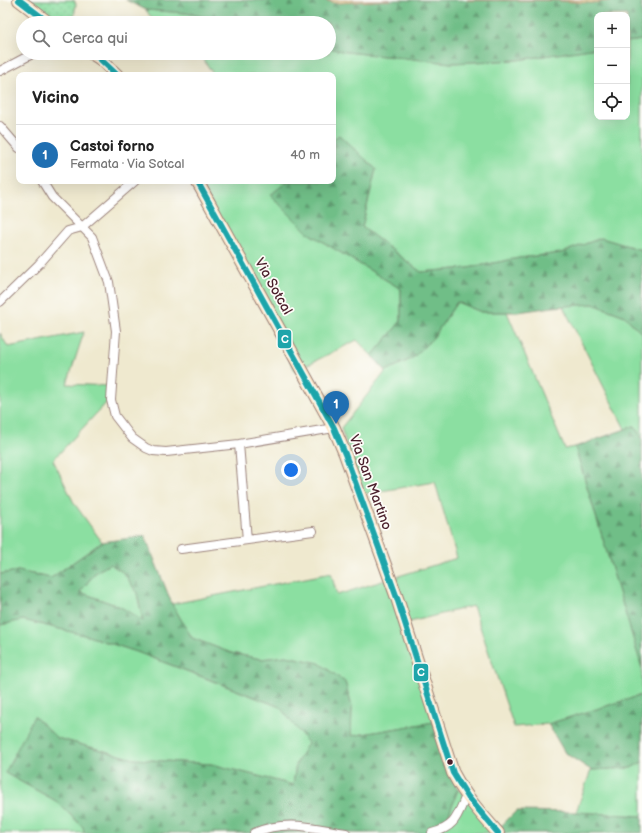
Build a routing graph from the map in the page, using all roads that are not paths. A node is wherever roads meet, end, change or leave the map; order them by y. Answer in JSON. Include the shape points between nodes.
{"nodes":[{"id":1,"x":19,"y":0,"type":"edge"},
{"id":2,"x":40,"y":16,"type":"edge"},
{"id":3,"x":21,"y":60,"type":"edge"},
{"id":4,"x":101,"y":60,"type":"edge"},
{"id":5,"x":0,"y":71,"type":"edge"},
{"id":6,"x":111,"y":72,"type":"edge"},
{"id":7,"x":0,"y":126,"type":"edge"},
{"id":8,"x":16,"y":145,"type":"edge"},
{"id":9,"x":44,"y":184,"type":"edge"},
{"id":10,"x":132,"y":184,"type":"edge"},
{"id":11,"x":199,"y":184,"type":"edge"},
{"id":12,"x":82,"y":227,"type":"junction"},
{"id":13,"x":0,"y":302,"type":"edge"},
{"id":14,"x":334,"y":428,"type":"junction"},
{"id":15,"x":239,"y":444,"type":"junction"},
{"id":16,"x":313,"y":530,"type":"dead end"},
{"id":17,"x":247,"y":540,"type":"junction"},
{"id":18,"x":181,"y":549,"type":"dead end"},
{"id":19,"x":466,"y":796,"type":"junction"},
{"id":20,"x":254,"y":833,"type":"edge"},
{"id":21,"x":346,"y":833,"type":"edge"},
{"id":22,"x":432,"y":833,"type":"edge"},
{"id":23,"x":498,"y":833,"type":"edge"}],
"edges":[{"from":1,"to":2,"type":"street"},
{"from":3,"to":5,"type":"street"},
{"from":4,"to":6,"type":"street"},
{"from":7,"to":8,"type":"street"},
{"from":9,"to":12,"type":"street","name":"Via San Martino","via":[[52,197]]},
{"from":10,"to":12,"type":"street"},
{"from":11,"to":14,"type":"street","name":"Via Sotcal"},
{"from":12,"to":13,"type":"street","via":[[68,231]]},
{"from":12,"to":15,"type":"street","name":"Via San Martino","via":[[92,237],[109,282],[116,331],[112,400],[115,416],[120,424],[140,444],[160,452]]},
{"from":14,"to":15,"type":"street","name":"Via San Martino"},
{"from":14,"to":19,"type":"street","name":"Via San Martino","via":[[348,460],[397,598],[453,773]]},
{"from":15,"to":17,"type":"street"},
{"from":16,"to":17,"type":"street"},
{"from":17,"to":18,"type":"street"},
{"from":19,"to":22,"type":"street","via":[[452,824]]},
{"from":19,"to":23,"type":"street","name":"Via San Martino"},
{"from":20,"to":21,"type":"street","via":[[275,826],[288,825]]}]}
